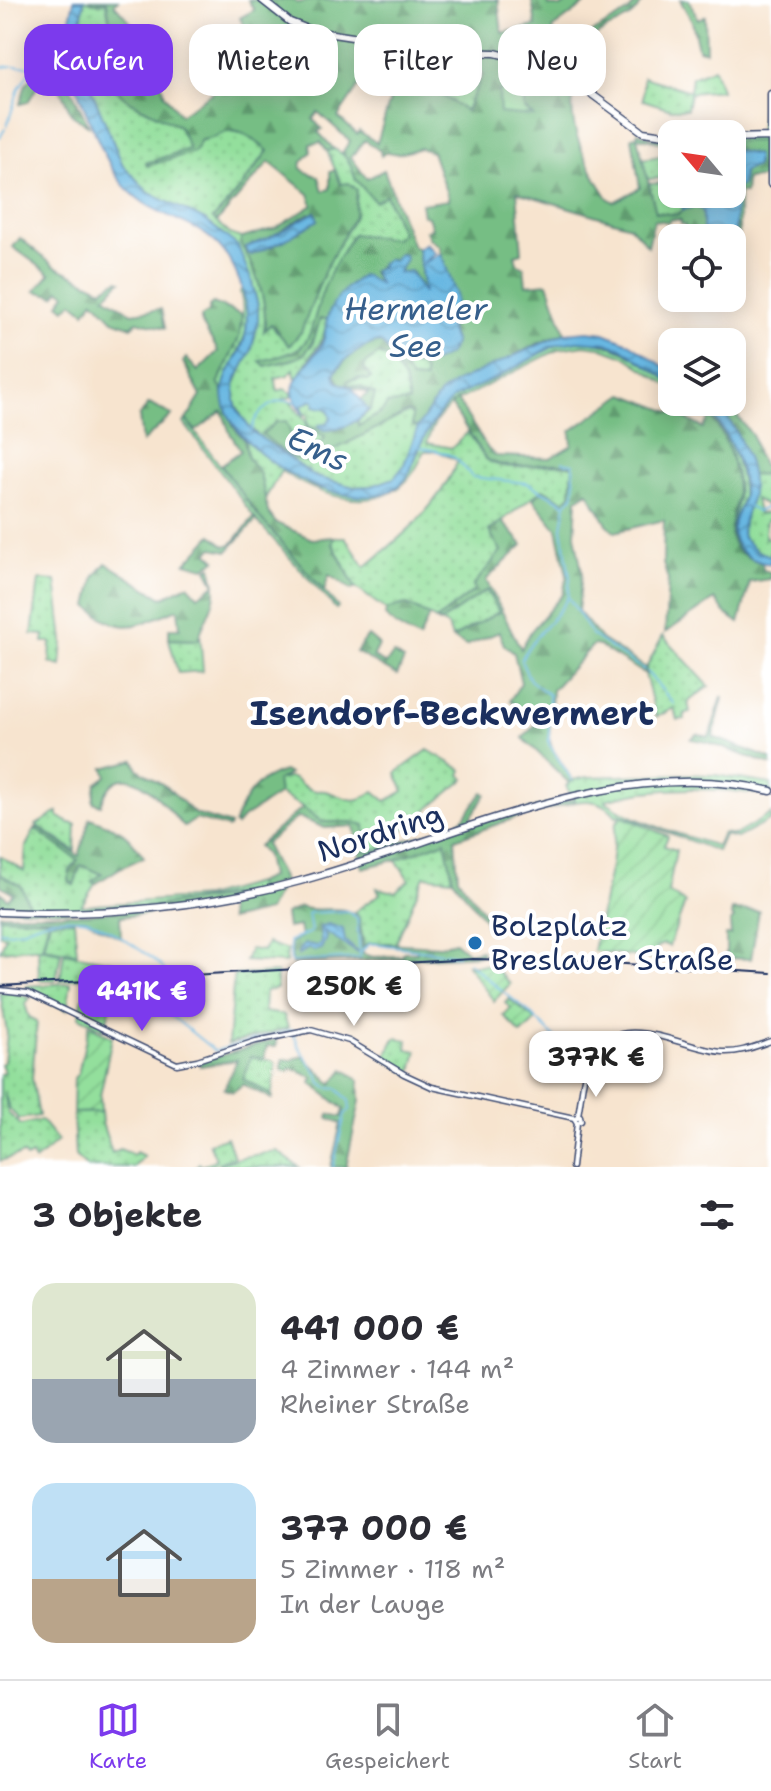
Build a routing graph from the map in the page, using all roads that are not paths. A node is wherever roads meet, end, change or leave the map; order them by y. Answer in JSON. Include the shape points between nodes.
{"nodes":[{"id":1,"x":262,"y":0,"type":"edge"},
{"id":2,"x":771,"y":94,"type":"edge"},
{"id":3,"x":658,"y":135,"type":"edge"},
{"id":4,"x":771,"y":137,"type":"edge"},
{"id":5,"x":746,"y":138,"type":"edge"},
{"id":6,"x":771,"y":184,"type":"edge"},
{"id":7,"x":771,"y":791,"type":"edge"},
{"id":8,"x":0,"y":912,"type":"edge"},
{"id":9,"x":0,"y":990,"type":"edge"},
{"id":10,"x":771,"y":1041,"type":"edge"},
{"id":11,"x":576,"y":1119,"type":"junction"},
{"id":12,"x":572,"y":1167,"type":"edge"}],
"edges":[{"from":1,"to":3,"type":"main road","via":[[290,22],[313,31],[451,52],[495,53],[551,67],[639,131]]},
{"from":2,"to":4,"type":"main road"},
{"from":4,"to":5,"type":"main road"},
{"from":4,"to":6,"type":"main road"},
{"from":7,"to":8,"type":"main road","name":"Nordring","via":[[692,782],[640,786],[518,812],[273,889],[141,909]]},
{"from":9,"to":11,"type":"street","via":[[28,993],[177,1064],[311,1030],[338,1037],[432,1087]]},
{"from":10,"to":11,"type":"street","via":[[724,1052],[647,1034],[618,1035],[603,1043],[590,1060]]},
{"from":11,"to":12,"type":"street"}]}
